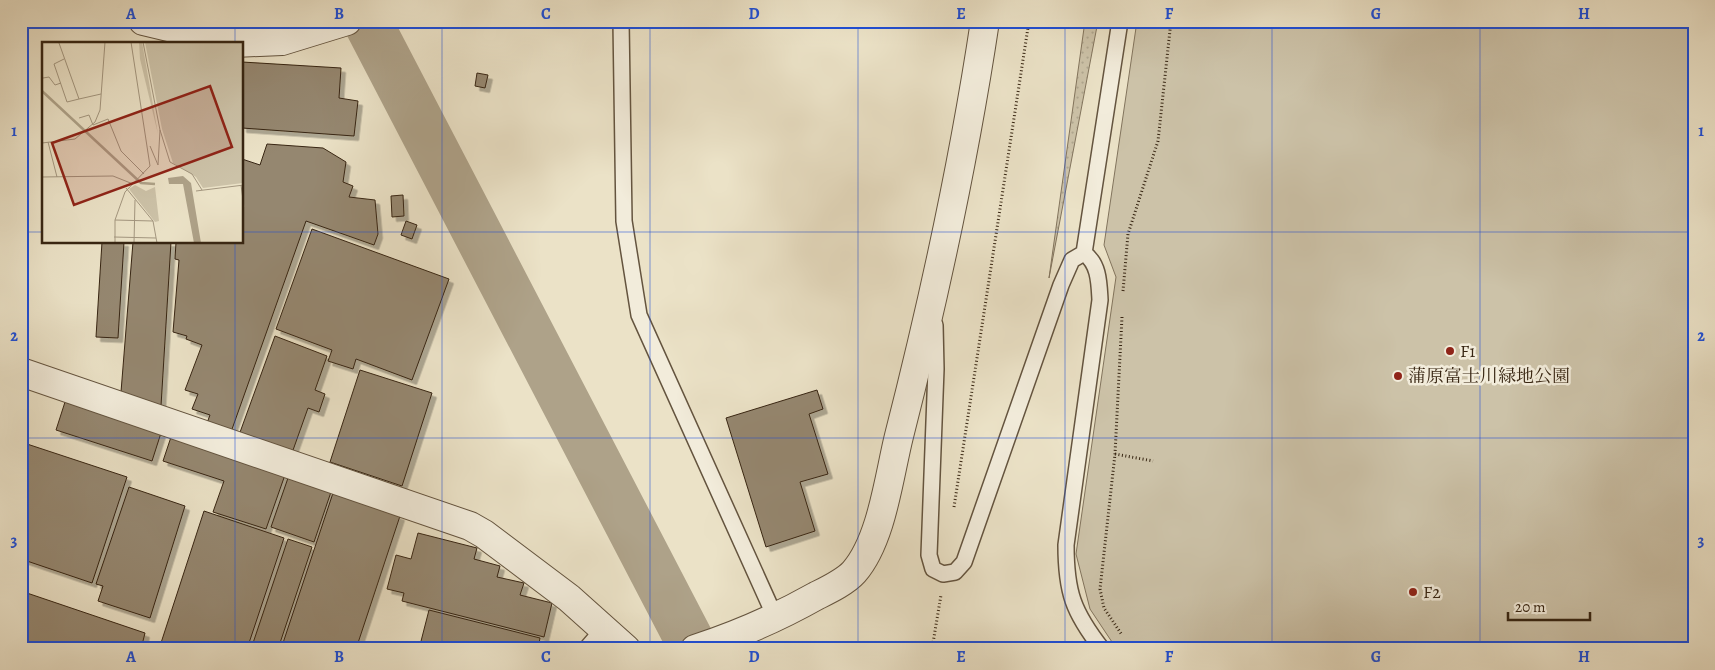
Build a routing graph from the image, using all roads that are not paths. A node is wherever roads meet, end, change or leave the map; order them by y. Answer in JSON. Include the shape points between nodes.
{"nodes":[{"id":1,"x":143,"y":21,"type":"edge"},
{"id":2,"x":621,"y":21,"type":"edge"},
{"id":3,"x":985,"y":21,"type":"edge"},
{"id":4,"x":1120,"y":21,"type":"edge"},
{"id":5,"x":338,"y":25,"type":"edge"},
{"id":6,"x":231,"y":42,"type":"edge"},
{"id":7,"x":244,"y":43,"type":"edge"},
{"id":8,"x":1084,"y":253,"type":"junction"},
{"id":9,"x":934,"y":296,"type":"junction"},
{"id":10,"x":21,"y":372,"type":"edge"},
{"id":11,"x":776,"y":619,"type":"junction"},
{"id":12,"x":604,"y":628,"type":"junction"},
{"id":13,"x":586,"y":649,"type":"edge"},
{"id":14,"x":626,"y":649,"type":"edge"},
{"id":15,"x":695,"y":649,"type":"edge"},
{"id":16,"x":1102,"y":649,"type":"edge"}],
"edges":[{"from":1,"to":6,"type":"street"},
{"from":2,"to":11,"type":"lane","via":[[624,221],[639,315]]},
{"from":3,"to":9,"type":"street","via":[[970,117]]},
{"from":4,"to":8,"type":"lane"},
{"from":5,"to":7,"type":"street","via":[[282,41]]},
{"from":8,"to":9,"type":"lane","via":[[1072,260],[1060,285],[964,562],[955,572],[943,574],[933,569],[929,555],[936,369]]},
{"from":8,"to":16,"type":"lane","via":[[1091,258],[1096,269],[1100,300],[1066,545],[1066,567],[1075,609]]},
{"from":9,"to":11,"type":"street","via":[[879,516],[862,560],[853,573]]},
{"from":10,"to":12,"type":"street","via":[[470,526],[500,545]]},
{"from":11,"to":15,"type":"street"},
{"from":12,"to":13,"type":"lane"},
{"from":12,"to":14,"type":"street"}]}
